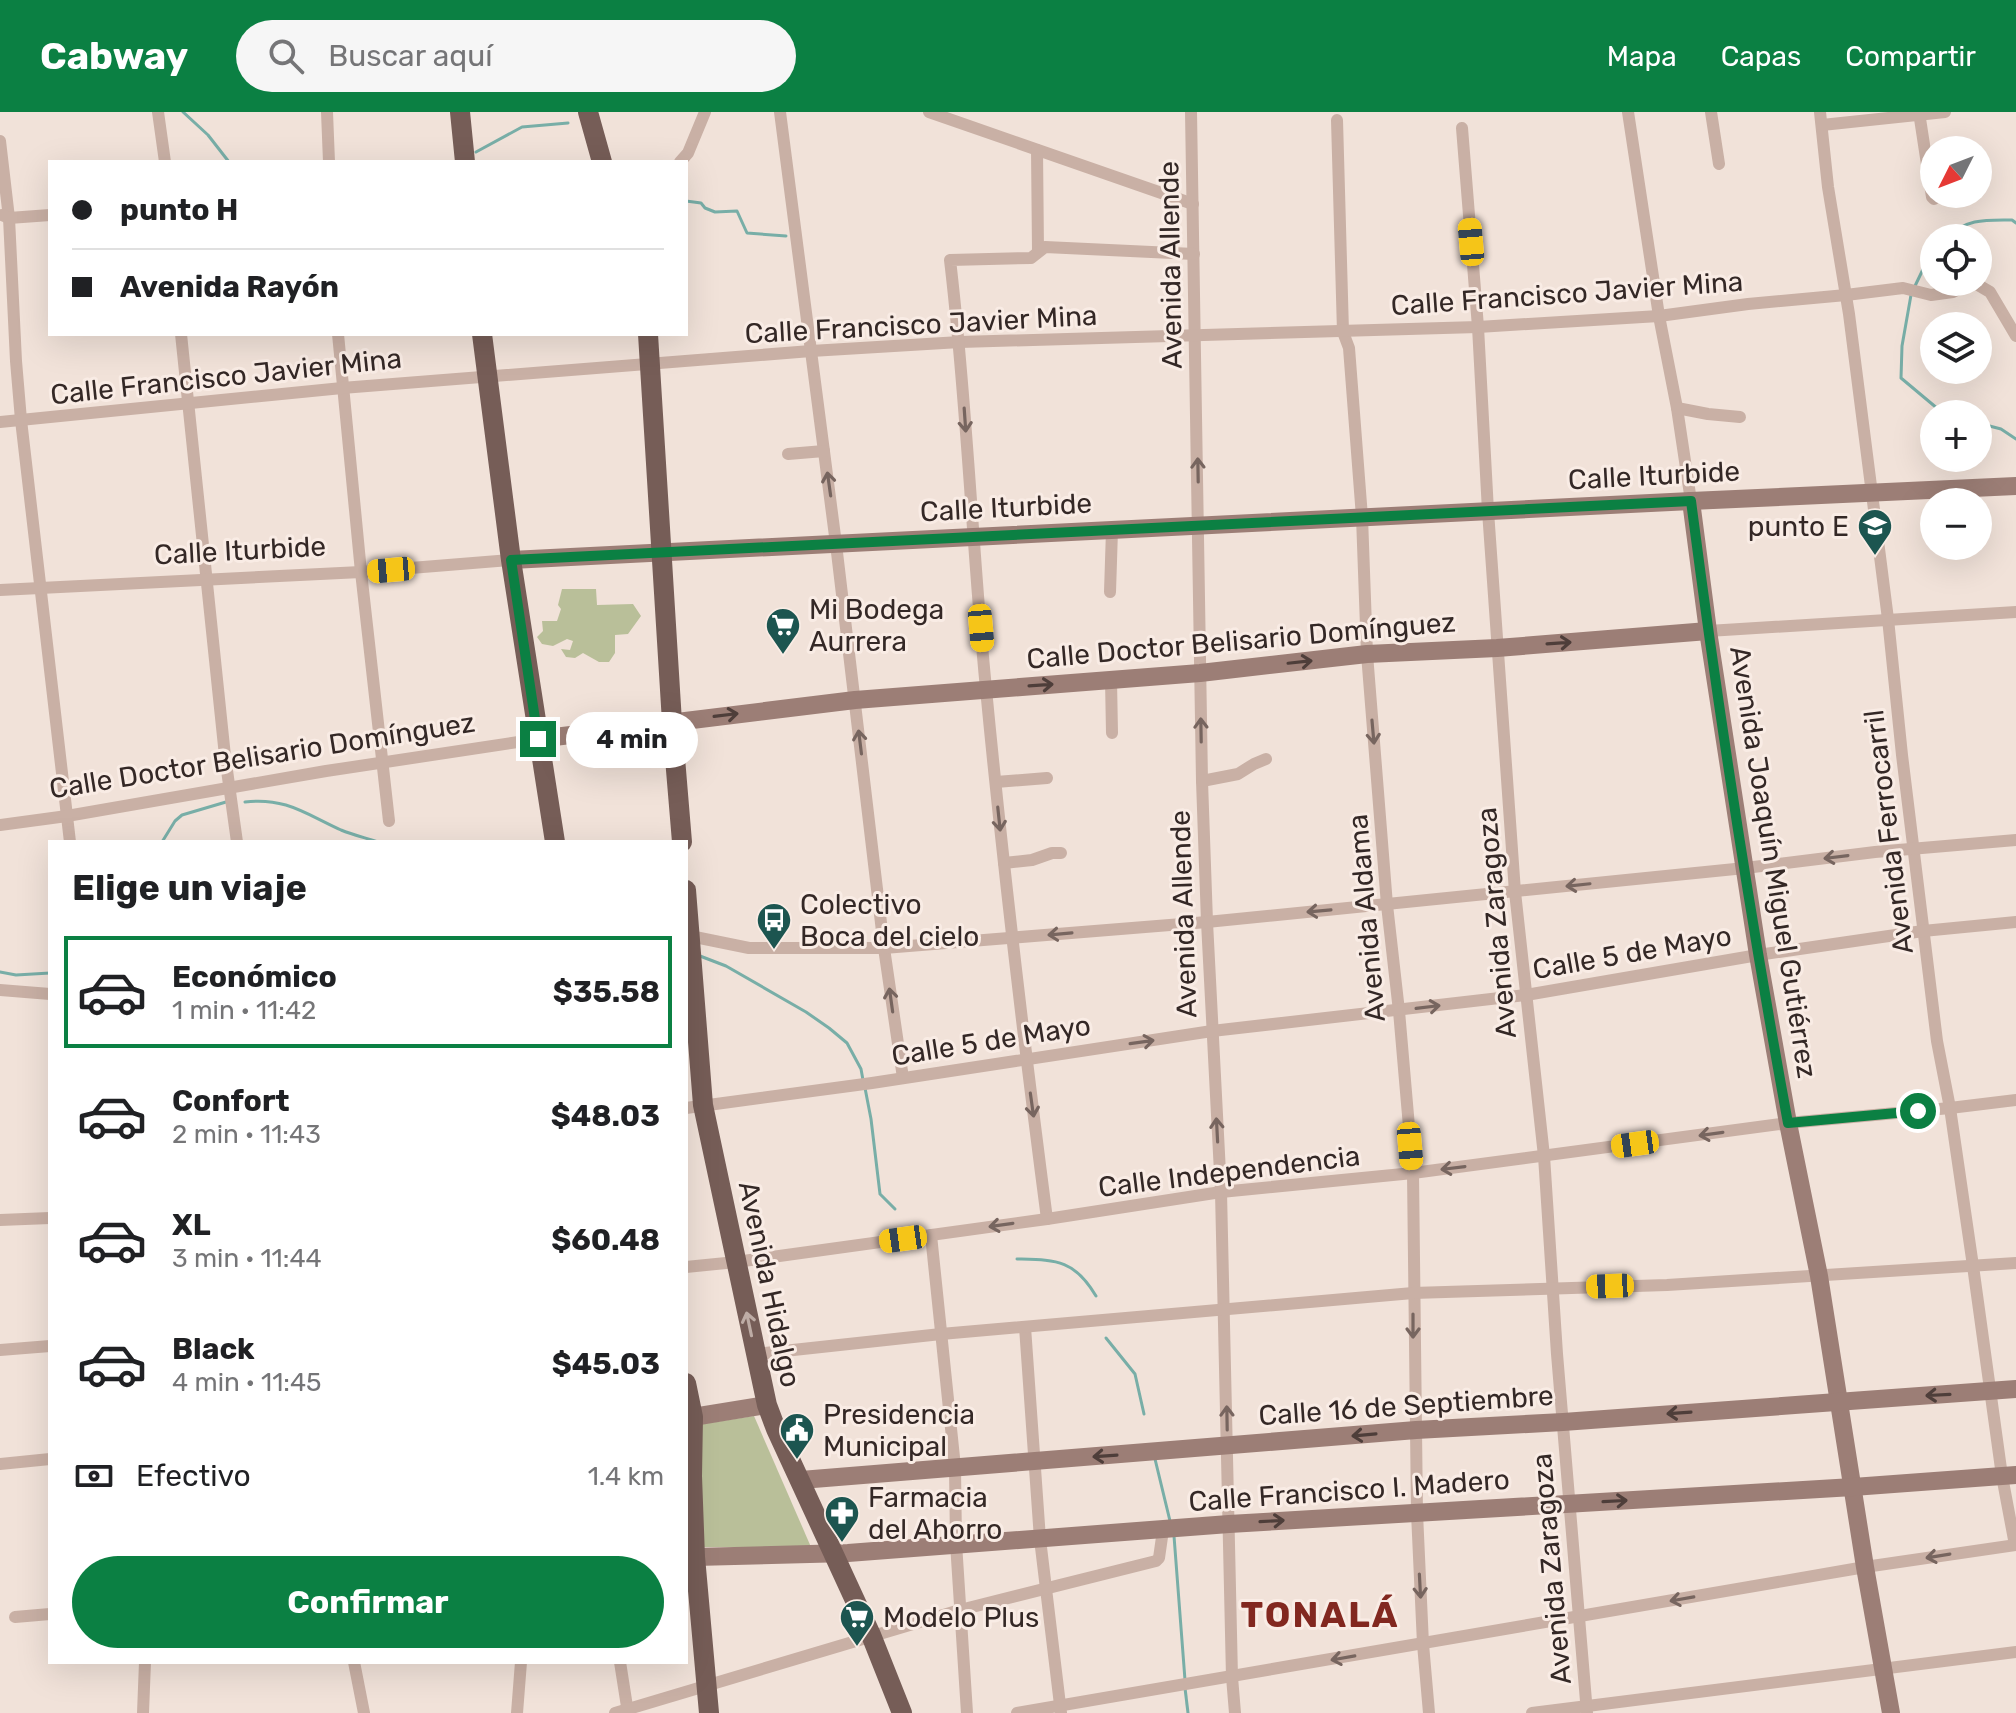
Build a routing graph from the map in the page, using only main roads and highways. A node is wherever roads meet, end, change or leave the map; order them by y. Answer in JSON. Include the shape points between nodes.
{"nodes":[{"id":1,"x":460,"y":112,"type":"edge"},
{"id":2,"x":588,"y":112,"type":"edge"},
{"id":3,"x":465,"y":160,"type":"edge"},
{"id":4,"x":601,"y":160,"type":"edge"},
{"id":5,"x":482,"y":336,"type":"edge"},
{"id":6,"x":648,"y":336,"type":"edge"},
{"id":7,"x":555,"y":840,"type":"edge"},
{"id":8,"x":682,"y":840,"type":"edge"},
{"id":9,"x":688,"y":914,"type":"edge"},
{"id":10,"x":694,"y":1106,"type":"edge"},
{"id":11,"x":688,"y":1394,"type":"edge"},
{"id":12,"x":689,"y":1476,"type":"edge"},
{"id":13,"x":691,"y":1557,"type":"edge"},
{"id":14,"x":709,"y":1713,"type":"edge"},
{"id":15,"x":902,"y":1713,"type":"edge"}],
"edges":[{"from":1,"to":3,"type":"main road"},
{"from":2,"to":4,"type":"main road"},
{"from":5,"to":7,"type":"main road"},
{"from":6,"to":8,"type":"main road"},
{"from":9,"to":10,"type":"main road","name":"Avenida Hidalgo"},
{"from":15,"to":10,"type":"main road","name":"Avenida Hidalgo","one_way":true,"via":[[767,1405]]},
{"from":11,"to":12,"type":"main road","via":[[693,1417]]},
{"from":12,"to":13,"type":"main road"},
{"from":13,"to":14,"type":"main road"}]}
